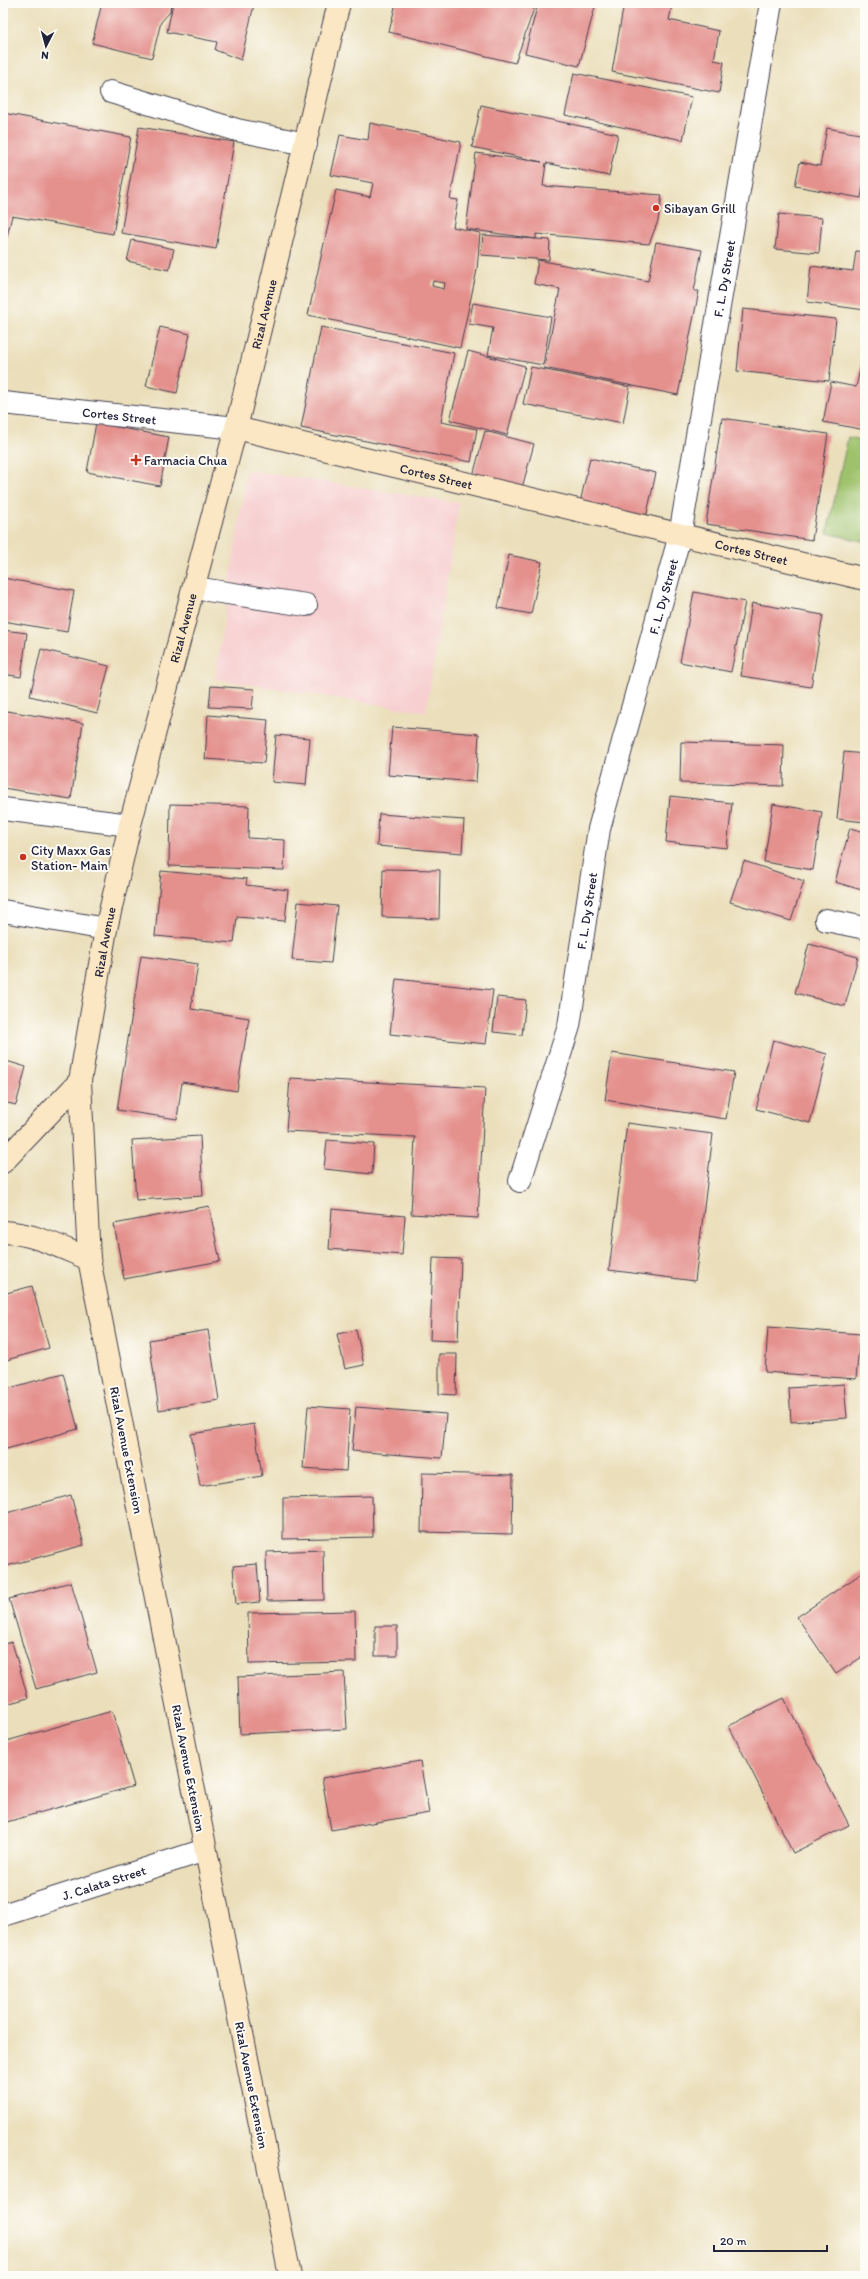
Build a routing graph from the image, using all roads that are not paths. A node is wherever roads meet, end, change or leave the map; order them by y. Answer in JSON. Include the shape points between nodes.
{"nodes":[{"id":1,"x":339,"y":3,"type":"edge"},
{"id":2,"x":771,"y":3,"type":"edge"},
{"id":3,"x":111,"y":92,"type":"dead end"},
{"id":4,"x":306,"y":144,"type":"junction"},
{"id":5,"x":3,"y":402,"type":"edge"},
{"id":6,"x":236,"y":428,"type":"junction"},
{"id":7,"x":680,"y":535,"type":"junction"},
{"id":8,"x":865,"y":579,"type":"edge"},
{"id":9,"x":194,"y":588,"type":"junction"},
{"id":10,"x":306,"y":605,"type":"dead end"},
{"id":11,"x":3,"y":809,"type":"edge"},
{"id":12,"x":130,"y":824,"type":"junction"},
{"id":13,"x":3,"y":911,"type":"edge"},
{"id":14,"x":826,"y":920,"type":"dead end"},
{"id":15,"x":865,"y":928,"type":"edge"},
{"id":16,"x":106,"y":929,"type":"junction"},
{"id":17,"x":80,"y":1081,"type":"junction"},
{"id":18,"x":3,"y":1162,"type":"edge"},
{"id":19,"x":520,"y":1181,"type":"dead end"},
{"id":20,"x":3,"y":1232,"type":"edge"},
{"id":21,"x":89,"y":1259,"type":"junction"},
{"id":22,"x":205,"y":1850,"type":"junction"},
{"id":23,"x":3,"y":1915,"type":"edge"},
{"id":24,"x":290,"y":2276,"type":"edge"}],
"edges":[{"from":1,"to":4,"type":"main road","name":"Rizal Avenue"},
{"from":2,"to":7,"type":"street","name":"F. L. Dy Street"},
{"from":3,"to":4,"type":"street","via":[[237,130]]},
{"from":4,"to":6,"type":"main road","name":"Rizal Avenue"},
{"from":5,"to":6,"type":"street","name":"Cortes Street"},
{"from":6,"to":7,"type":"main road","name":"Cortes Street"},
{"from":6,"to":9,"type":"main road","name":"Rizal Avenue"},
{"from":7,"to":8,"type":"main road","name":"Cortes Street"},
{"from":7,"to":19,"type":"street","name":"F. L. Dy Street","via":[[599,829],[569,1026]]},
{"from":9,"to":10,"type":"street"},
{"from":9,"to":12,"type":"main road","name":"Rizal Avenue"},
{"from":11,"to":12,"type":"street"},
{"from":12,"to":16,"type":"main road","name":"Rizal Avenue"},
{"from":13,"to":16,"type":"street"},
{"from":14,"to":15,"type":"street"},
{"from":16,"to":17,"type":"main road","name":"Rizal Avenue"},
{"from":17,"to":18,"type":"main road"},
{"from":17,"to":21,"type":"main road","name":"Rizal Avenue"},
{"from":20,"to":21,"type":"main road","via":[[45,1241]]},
{"from":21,"to":22,"type":"main road","name":"Rizal Avenue Extension"},
{"from":22,"to":23,"type":"street","name":"J. Calata Street"},
{"from":22,"to":24,"type":"main road","name":"Rizal Avenue Extension"}]}
